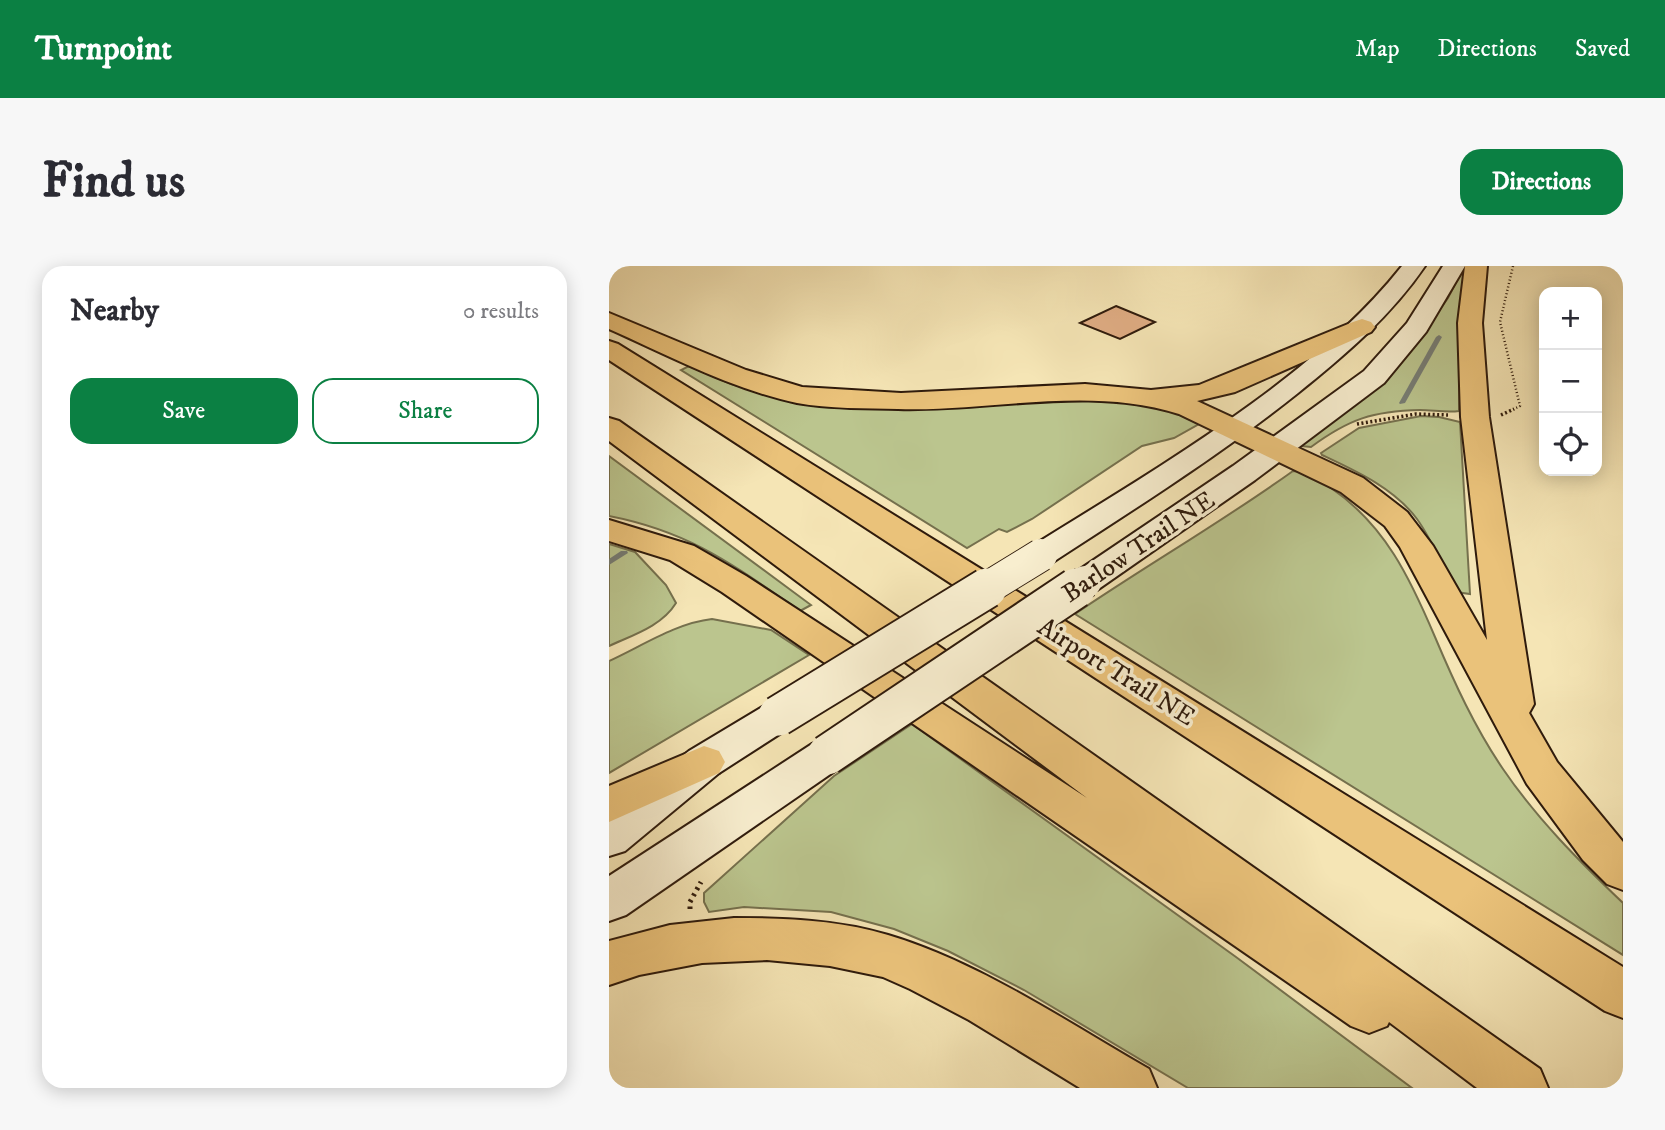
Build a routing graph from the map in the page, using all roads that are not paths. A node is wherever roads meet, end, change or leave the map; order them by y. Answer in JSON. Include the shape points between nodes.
{"nodes":[{"id":1,"x":1413,"y":266,"type":"edge"},
{"id":2,"x":1454,"y":266,"type":"edge"},
{"id":3,"x":1476,"y":266,"type":"edge"},
{"id":4,"x":609,"y":320,"type":"edge"},
{"id":5,"x":1362,"y":327,"type":"junction"},
{"id":6,"x":609,"y":349,"type":"edge"},
{"id":7,"x":1149,"y":397,"type":"junction"},
{"id":8,"x":609,"y":427,"type":"edge"},
{"id":9,"x":1234,"y":429,"type":"junction"},
{"id":10,"x":1277,"y":449,"type":"junction"},
{"id":11,"x":609,"y":530,"type":"edge"},
{"id":12,"x":1517,"y":723,"type":"junction"},
{"id":13,"x":704,"y":762,"type":"junction"},
{"id":14,"x":609,"y":805,"type":"edge"},
{"id":15,"x":609,"y":838,"type":"edge"},
{"id":16,"x":1623,"y":871,"type":"edge"},
{"id":17,"x":609,"y":901,"type":"edge"},
{"id":18,"x":609,"y":963,"type":"edge"},
{"id":19,"x":1623,"y":995,"type":"edge"},
{"id":20,"x":1130,"y":1088,"type":"edge"},
{"id":21,"x":1488,"y":1088,"type":"edge"},
{"id":22,"x":1521,"y":1088,"type":"edge"}],
"edges":[{"from":1,"to":5,"type":"main road","name":"Barlow Trail NE","via":[[1385,305]]},
{"from":2,"to":10,"type":"main road","name":"Barlow Trail NE","via":[[1417,327],[1374,377]]},
{"from":3,"to":12,"type":"highway","via":[[1470,323],[1475,417]]},
{"from":4,"to":7,"type":"highway","via":[[736,376],[800,395],[901,401],[1072,392]]},
{"from":5,"to":7,"type":"highway","via":[[1225,386]]},
{"from":5,"to":9,"type":"main road","name":"Barlow Trail NE"},
{"from":6,"to":19,"type":"highway","name":"Airport Trail NE"},
{"from":7,"to":9,"type":"highway","via":[[1189,408]]},
{"from":8,"to":22,"type":"highway"},
{"from":9,"to":10,"type":"highway"},
{"from":9,"to":13,"type":"main road","name":"Barlow Trail NE","bridge":true,"via":[[1041,555]]},
{"from":10,"to":12,"type":"highway","via":[[1352,485],[1396,519]]},
{"from":10,"to":17,"type":"main road","name":"Barlow Trail NE","bridge":true},
{"from":11,"to":21,"type":"highway","via":[[682,553],[734,584]]},
{"from":12,"to":16,"type":"highway","via":[[1542,773]]},
{"from":13,"to":14,"type":"highway"},
{"from":13,"to":15,"type":"main road","name":"Barlow Trail NE"},
{"from":18,"to":20,"type":"highway","via":[[699,942],[759,939],[823,942],[895,958],[996,1008]]}]}
